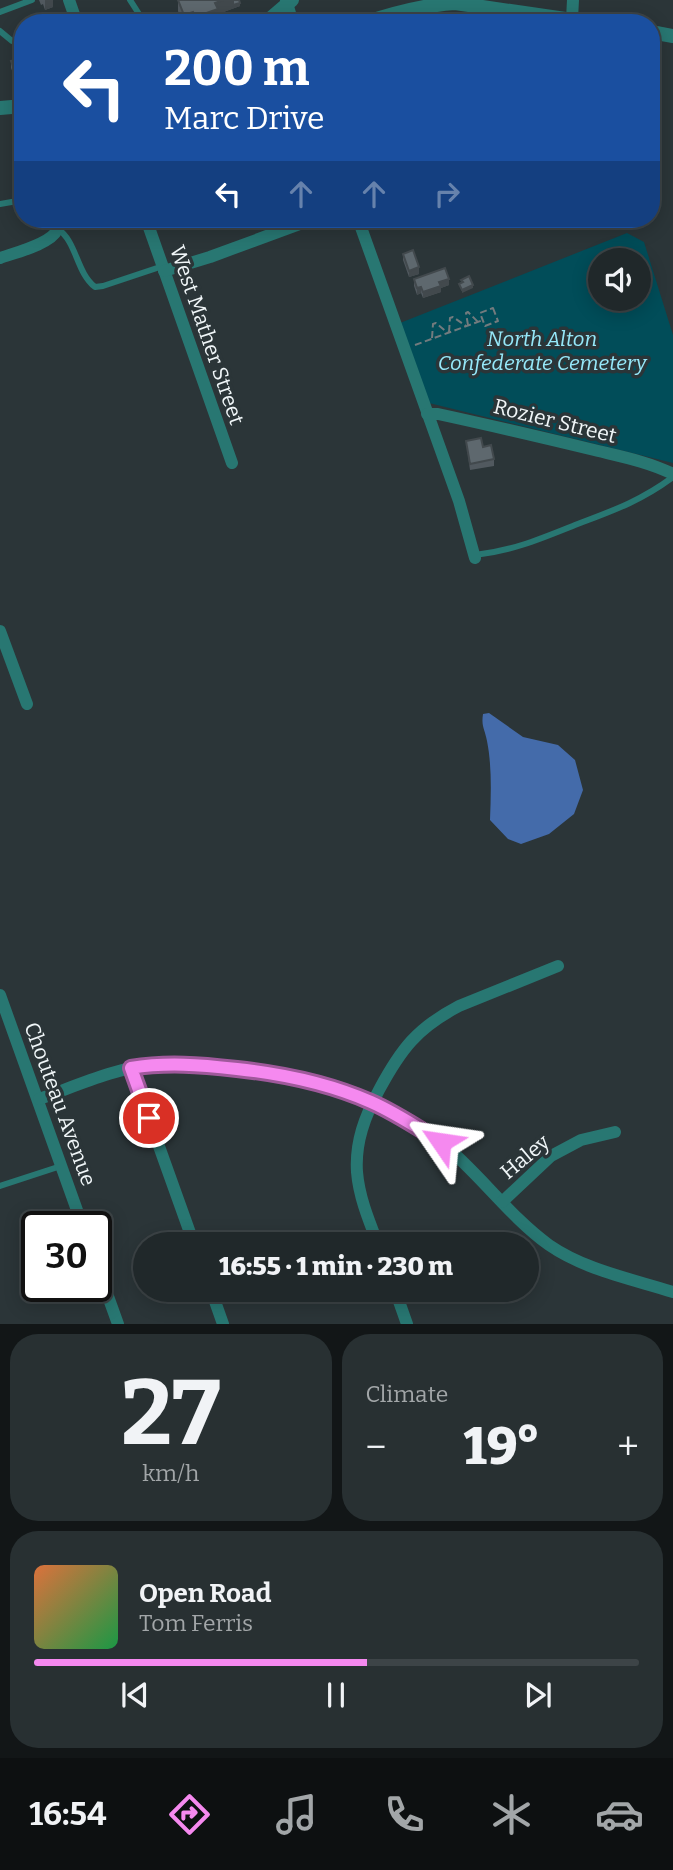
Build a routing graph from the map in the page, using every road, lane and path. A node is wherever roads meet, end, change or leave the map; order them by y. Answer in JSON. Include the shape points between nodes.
{"nodes":[{"id":1,"x":32,"y":0,"type":"edge"},
{"id":2,"x":288,"y":1,"type":"edge"},
{"id":3,"x":481,"y":6,"type":"junction"},
{"id":4,"x":0,"y":12,"type":"edge"},
{"id":5,"x":274,"y":14,"type":"edge"},
{"id":6,"x":410,"y":14,"type":"edge"},
{"id":7,"x":481,"y":14,"type":"edge"},
{"id":8,"x":537,"y":14,"type":"edge"},
{"id":9,"x":0,"y":31,"type":"edge"},
{"id":10,"x":14,"y":41,"type":"edge"},
{"id":11,"x":56,"y":228,"type":"edge"},
{"id":12,"x":61,"y":228,"type":"edge"},
{"id":13,"x":149,"y":228,"type":"edge"},
{"id":14,"x":289,"y":228,"type":"edge"},
{"id":15,"x":361,"y":228,"type":"edge"},
{"id":16,"x":0,"y":258,"type":"edge"},
{"id":17,"x":163,"y":269,"type":"junction"},
{"id":18,"x":483,"y":320,"type":"junction"},
{"id":19,"x":478,"y":322,"type":"junction"},
{"id":20,"x":467,"y":326,"type":"junction"},
{"id":21,"x":448,"y":333,"type":"junction"},
{"id":22,"x":432,"y":339,"type":"junction"},
{"id":23,"x":404,"y":349,"type":"junction"},
{"id":24,"x":427,"y":414,"type":"junction"},
{"id":25,"x":232,"y":463,"type":"dead end"},
{"id":26,"x":673,"y":475,"type":"edge"},
{"id":27,"x":475,"y":557,"type":"joint"},
{"id":28,"x":0,"y":631,"type":"edge"},
{"id":29,"x":27,"y":704,"type":"dead end"},
{"id":30,"x":558,"y":966,"type":"dead end"},
{"id":31,"x":0,"y":995,"type":"edge"},
{"id":32,"x":131,"y":1068,"type":"junction"},
{"id":33,"x":39,"y":1099,"type":"junction"},
{"id":34,"x":372,"y":1103,"type":"junction"},
{"id":35,"x":615,"y":1132,"type":"dead end"},
{"id":36,"x":62,"y":1166,"type":"junction"},
{"id":37,"x":0,"y":1186,"type":"edge"},
{"id":38,"x":502,"y":1202,"type":"junction"},
{"id":39,"x":77,"y":1211,"type":"edge"},
{"id":40,"x":190,"y":1232,"type":"edge"},
{"id":41,"x":374,"y":1232,"type":"edge"},
{"id":42,"x":673,"y":1292,"type":"edge"},
{"id":43,"x":110,"y":1302,"type":"edge"},
{"id":44,"x":215,"y":1302,"type":"edge"},
{"id":45,"x":399,"y":1302,"type":"edge"},
{"id":46,"x":118,"y":1324,"type":"edge"},
{"id":47,"x":223,"y":1324,"type":"edge"},
{"id":48,"x":407,"y":1324,"type":"edge"}],
"edges":[{"from":1,"to":4,"type":"lane"},
{"from":2,"to":5,"type":"street"},
{"from":3,"to":6,"type":"street","via":[[440,4]]},
{"from":3,"to":7,"type":"lane"},
{"from":3,"to":8,"type":"street"},
{"from":9,"to":10,"type":"lane"},
{"from":11,"to":16,"type":"street","via":[[46,241]]},
{"from":12,"to":17,"type":"lane","via":[[81,271],[95,287]]},
{"from":13,"to":17,"type":"street","name":"West Mather Street"},
{"from":14,"to":17,"type":"street"},
{"from":15,"to":23,"type":"street"},
{"from":17,"to":25,"type":"street","name":"West Mather Street"},
{"from":18,"to":18,"type":"path","via":[[480,313],[493,308],[498,321],[485,326]]},
{"from":18,"to":19,"type":"path"},
{"from":19,"to":20,"type":"path"},
{"from":19,"to":20,"type":"path","via":[[468,312]]},
{"from":20,"to":21,"type":"path"},
{"from":20,"to":21,"type":"path","via":[[450,318]]},
{"from":21,"to":22,"type":"path"},
{"from":21,"to":22,"type":"path","via":[[433,324]]},
{"from":22,"to":23,"type":"path"},
{"from":23,"to":24,"type":"street"},
{"from":24,"to":26,"type":"street","name":"Rozier Street","via":[[635,460]]},
{"from":24,"to":27,"type":"street"},
{"from":26,"to":27,"type":"lane","via":[[642,498],[535,542]]},
{"from":28,"to":29,"type":"street"},
{"from":30,"to":34,"type":"street","via":[[459,1006],[430,1024],[395,1061]]},
{"from":31,"to":33,"type":"street","name":"Chouteau Avenue"},
{"from":32,"to":33,"type":"street"},
{"from":32,"to":34,"type":"street","via":[[180,1064],[276,1074]]},
{"from":32,"to":40,"type":"street"},
{"from":33,"to":36,"type":"street","name":"Chouteau Avenue"},
{"from":34,"to":38,"type":"street","via":[[441,1142]]},
{"from":34,"to":41,"type":"street","via":[[359,1139],[357,1173]]},
{"from":35,"to":38,"type":"street","name":"Haley","via":[[581,1140],[551,1156]]},
{"from":36,"to":37,"type":"lane"},
{"from":36,"to":39,"type":"street","name":"Chouteau Avenue"},
{"from":38,"to":42,"type":"street","via":[[538,1236],[574,1260]]},
{"from":43,"to":46,"type":"street"},
{"from":44,"to":47,"type":"street"},
{"from":45,"to":48,"type":"street"}]}
